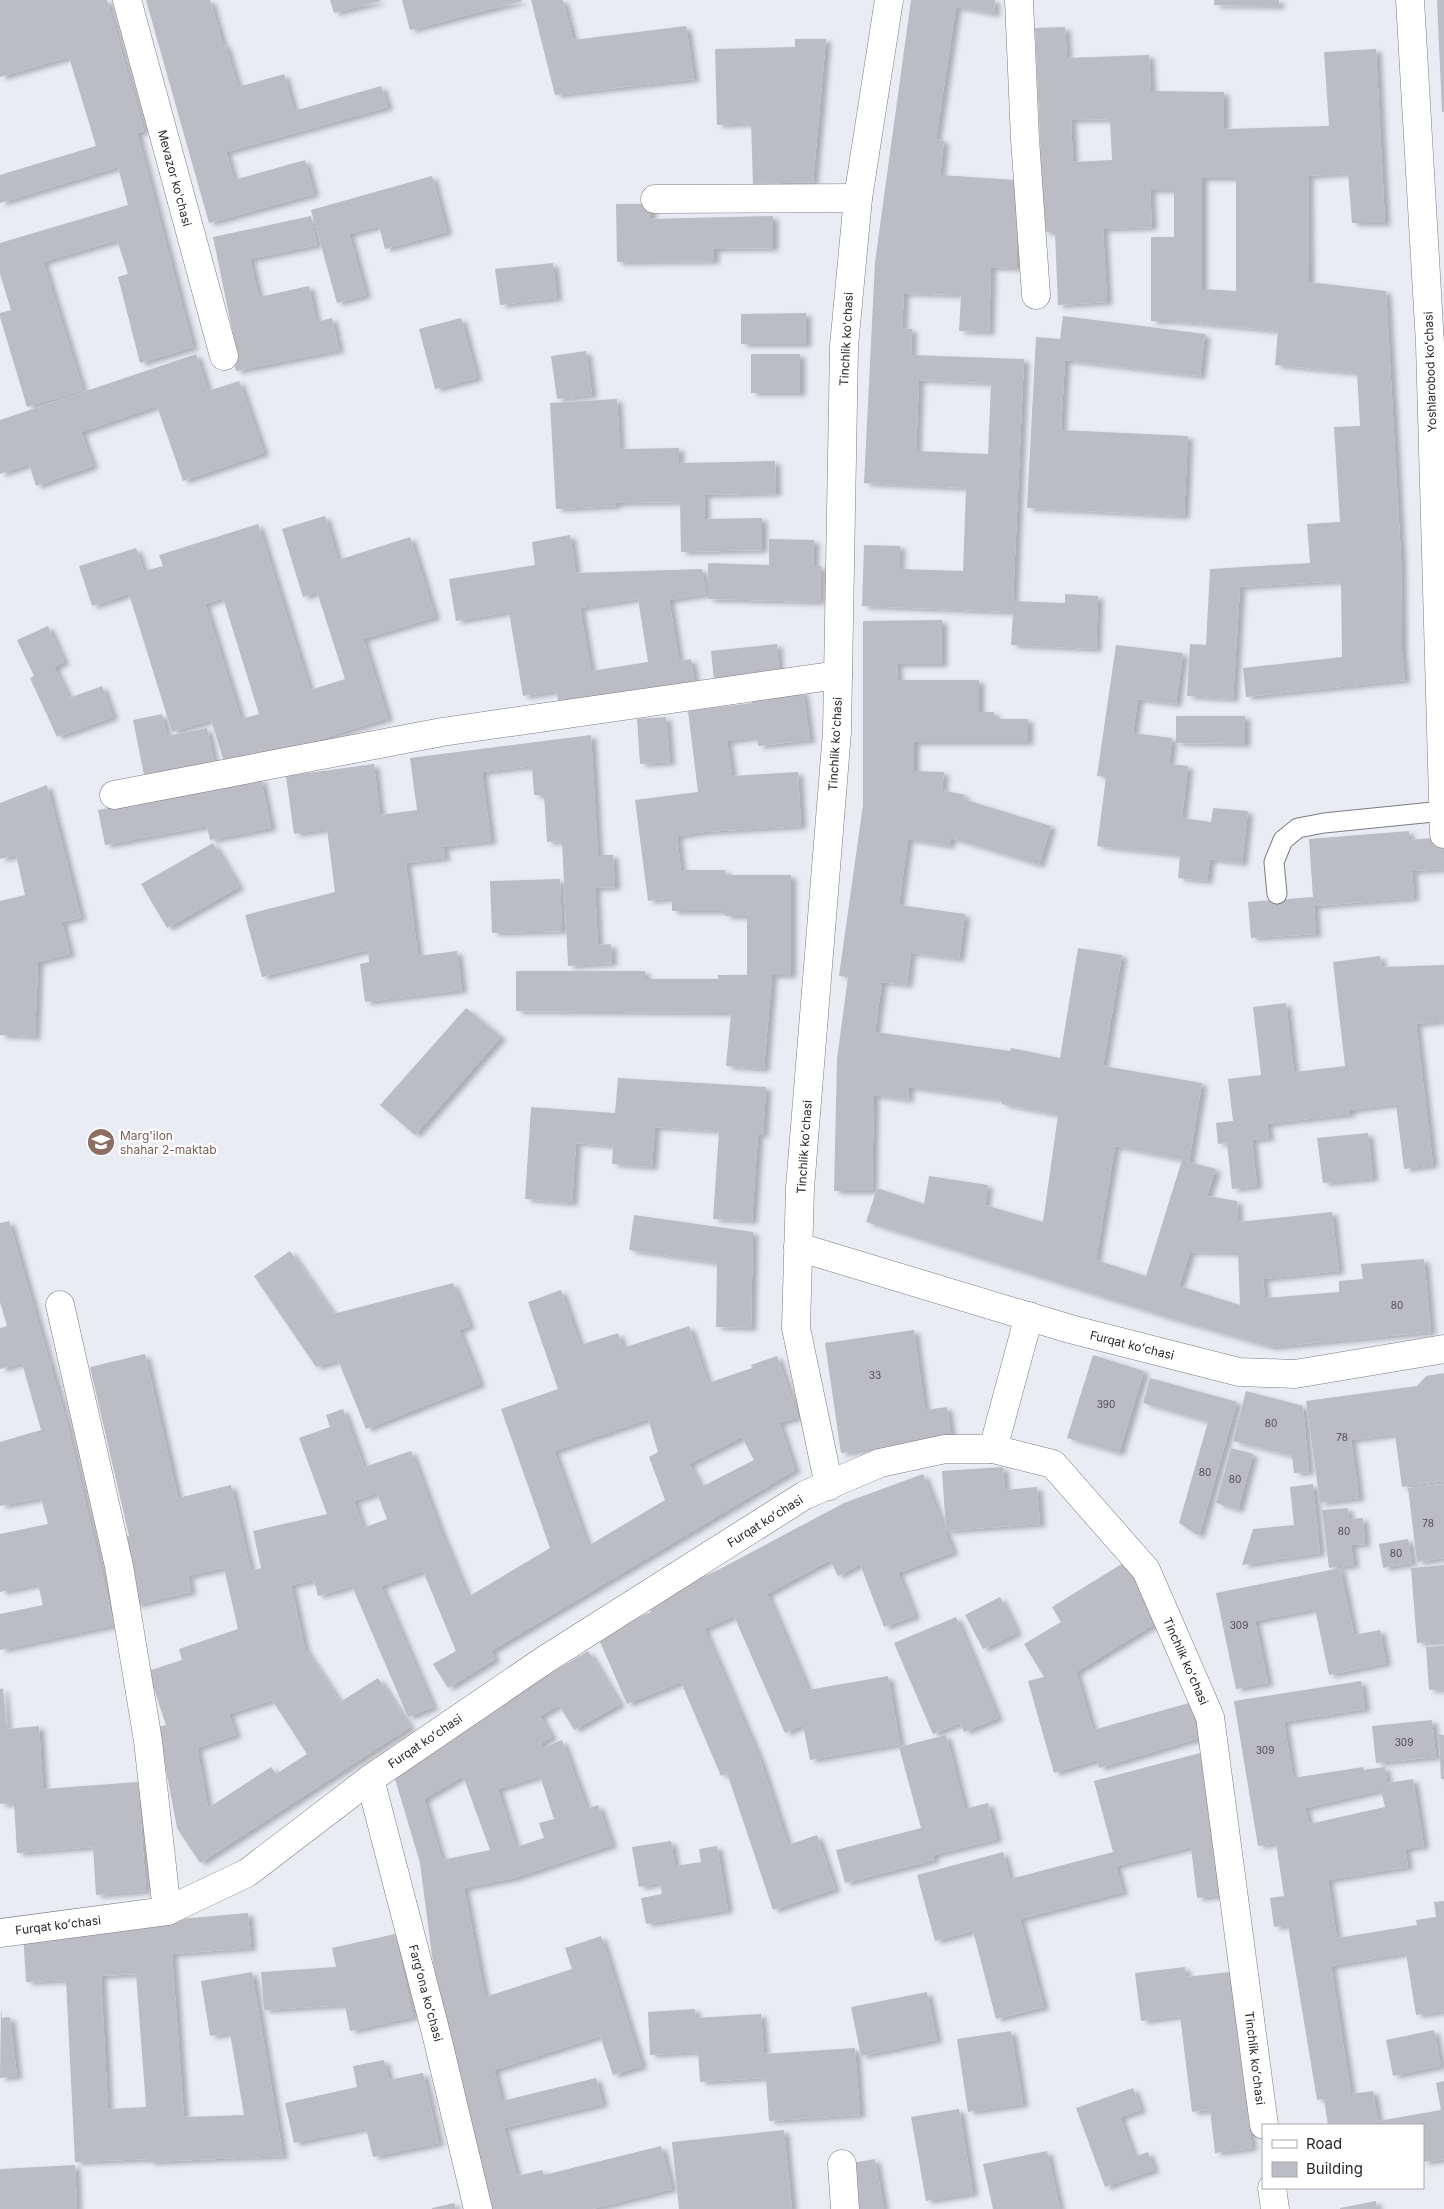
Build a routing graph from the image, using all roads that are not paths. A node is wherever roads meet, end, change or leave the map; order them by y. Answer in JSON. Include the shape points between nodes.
{"nodes":[{"id":1,"x":127,"y":0,"type":"edge"},
{"id":2,"x":889,"y":0,"type":"edge"},
{"id":3,"x":1019,"y":0,"type":"edge"},
{"id":4,"x":1410,"y":0,"type":"edge"},
{"id":5,"x":858,"y":198,"type":"junction"},
{"id":6,"x":655,"y":199,"type":"dead end"},
{"id":7,"x":1036,"y":295,"type":"dead end"},
{"id":8,"x":224,"y":356,"type":"dead end"},
{"id":9,"x":838,"y":675,"type":"junction"},
{"id":10,"x":114,"y":795,"type":"dead end"},
{"id":11,"x":1444,"y":823,"type":"edge"},
{"id":12,"x":1277,"y":894,"type":"dead end"},
{"id":13,"x":798,"y":1247,"type":"junction"},
{"id":14,"x":60,"y":1305,"type":"dead end"},
{"id":15,"x":1029,"y":1316,"type":"junction"},
{"id":16,"x":1444,"y":1349,"type":"edge"},
{"id":17,"x":993,"y":1450,"type":"junction"},
{"id":18,"x":828,"y":1486,"type":"junction"},
{"id":19,"x":370,"y":1779,"type":"junction"},
{"id":20,"x":167,"y":1911,"type":"junction"},
{"id":21,"x":0,"y":1933,"type":"edge"},
{"id":22,"x":1264,"y":2124,"type":"edge"},
{"id":23,"x":842,"y":2164,"type":"dead end"},
{"id":24,"x":1272,"y":2189,"type":"edge"},
{"id":25,"x":478,"y":2209,"type":"edge"},
{"id":26,"x":845,"y":2209,"type":"edge"},
{"id":27,"x":1275,"y":2209,"type":"edge"}],
"edges":[{"from":1,"to":8,"type":"street","name":"Mevazor ko'chasi"},
{"from":2,"to":5,"type":"street","name":"Tinchlik ko'chasi"},
{"from":3,"to":7,"type":"street"},
{"from":4,"to":11,"type":"street","name":"Yoshlarobod koʻchasi","via":[[1430,344]]},
{"from":5,"to":6,"type":"street"},
{"from":5,"to":9,"type":"street","name":"Tinchlik ko'chasi","via":[[844,346]]},
{"from":9,"to":10,"type":"street","via":[[442,732]]},
{"from":9,"to":13,"type":"street","name":"Tinchlik ko'chasi","via":[[837,732]]},
{"from":11,"to":12,"type":"lane","via":[[1324,823],[1298,828],[1283,840],[1274,862]]},
{"from":13,"to":15,"type":"street","name":"Furqat koʻchasi"},
{"from":13,"to":18,"type":"street","name":"Tinchlik ko'chasi","via":[[796,1328]]},
{"from":14,"to":20,"type":"street","via":[[119,1566],[148,1741]]},
{"from":15,"to":16,"type":"street","name":"Furqat koʻchasi","via":[[1239,1372],[1295,1374]]},
{"from":15,"to":17,"type":"street"},
{"from":17,"to":18,"type":"street","name":"Tinchlik koʻchasi","via":[[945,1450],[880,1463]]},
{"from":17,"to":22,"type":"street","name":"Tinchlik koʻchasi","via":[[1053,1464],[1146,1570],[1210,1717]]},
{"from":18,"to":19,"type":"street","name":"Furqat koʻchasi","via":[[805,1495],[546,1659]]},
{"from":19,"to":20,"type":"street","name":"Furqat koʻchasi","via":[[247,1873]]},
{"from":19,"to":25,"type":"street","name":"Fargʻona koʻchasi"},
{"from":20,"to":21,"type":"street","name":"Furqat koʻchasi"},
{"from":23,"to":26,"type":"street"},
{"from":24,"to":27,"type":"street"}]}
